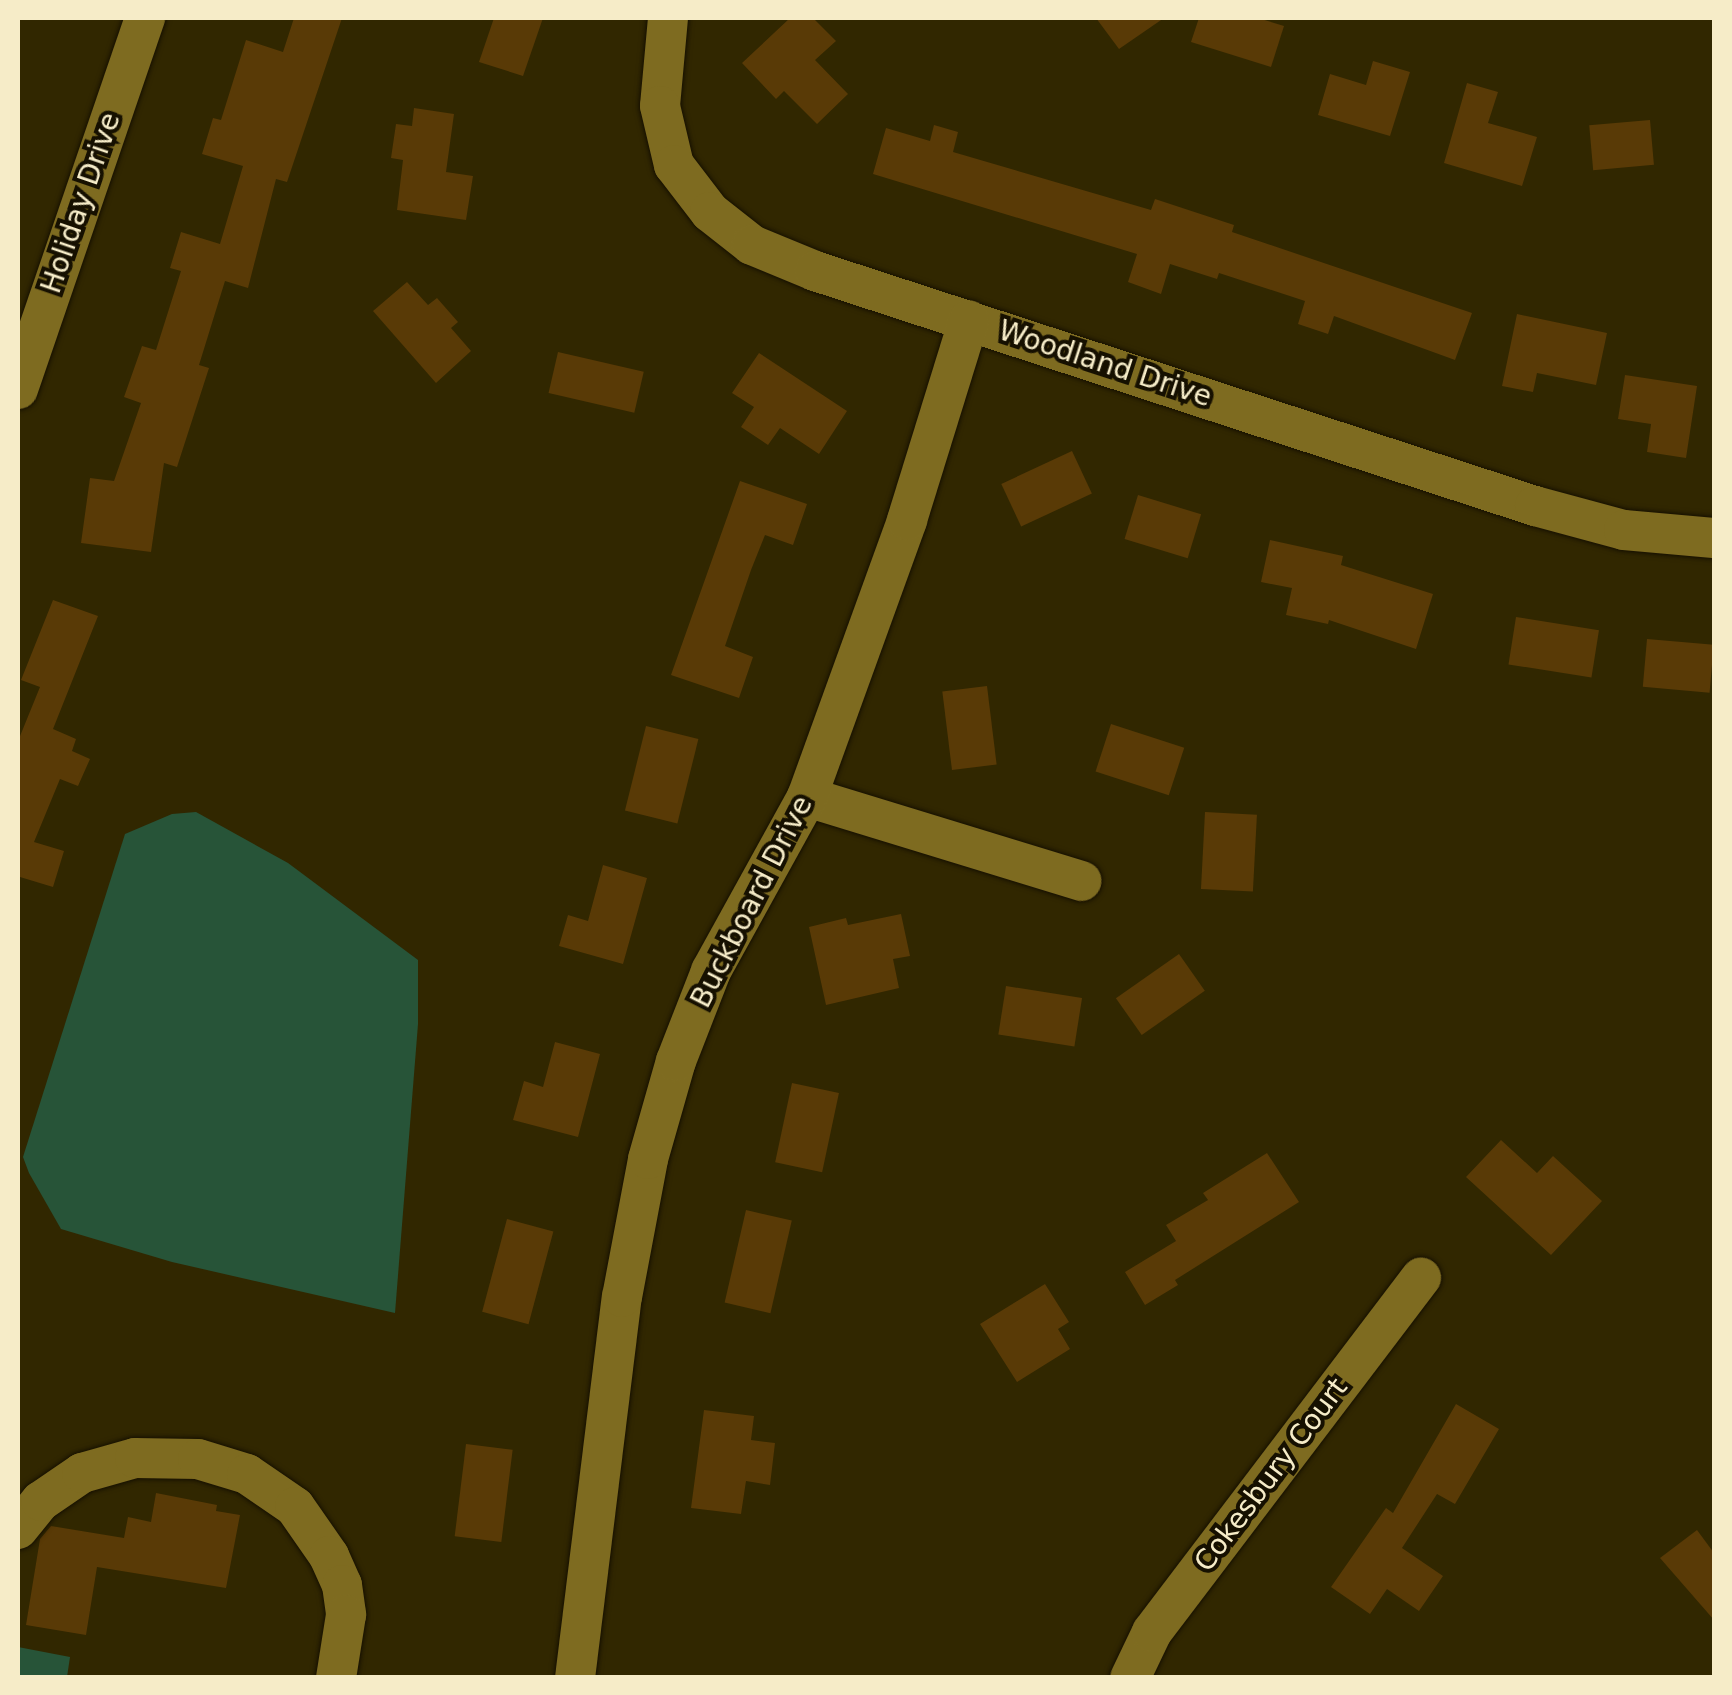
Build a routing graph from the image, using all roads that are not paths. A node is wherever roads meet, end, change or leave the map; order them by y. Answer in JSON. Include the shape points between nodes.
{"nodes":[{"id":1,"x":145,"y":18,"type":"edge"},
{"id":2,"x":668,"y":18,"type":"edge"},
{"id":3,"x":969,"y":320,"type":"junction"},
{"id":4,"x":18,"y":389,"type":"edge"},
{"id":5,"x":1714,"y":538,"type":"edge"},
{"id":6,"x":806,"y":797,"type":"junction"},
{"id":7,"x":1081,"y":880,"type":"dead end"},
{"id":8,"x":1420,"y":1277,"type":"dead end"},
{"id":9,"x":18,"y":1528,"type":"edge"},
{"id":10,"x":336,"y":1678,"type":"edge"},
{"id":11,"x":575,"y":1678,"type":"edge"},
{"id":12,"x":1130,"y":1678,"type":"edge"}],
"edges":[{"from":1,"to":4,"type":"street","name":"Holiday Drive"},
{"from":2,"to":3,"type":"street","name":"Woodland Drive","via":[[660,106],[674,165],[710,212],[752,245]]},
{"from":3,"to":5,"type":"street","name":"Woodland Drive","via":[[1534,506],[1624,530]]},
{"from":3,"to":6,"type":"street","name":"Buckboard Drive","via":[[907,520]]},
{"from":6,"to":7,"type":"street"},
{"from":6,"to":11,"type":"street","name":"Buckboard Drive","via":[[711,971],[648,1159],[622,1297]]},
{"from":8,"to":12,"type":"street","name":"Cokesbury Court","via":[[1152,1632]]},
{"from":9,"to":10,"type":"street","via":[[42,1500],[82,1473],[136,1458],[198,1460],[247,1474],[295,1507],[342,1585],[346,1615]]}]}
